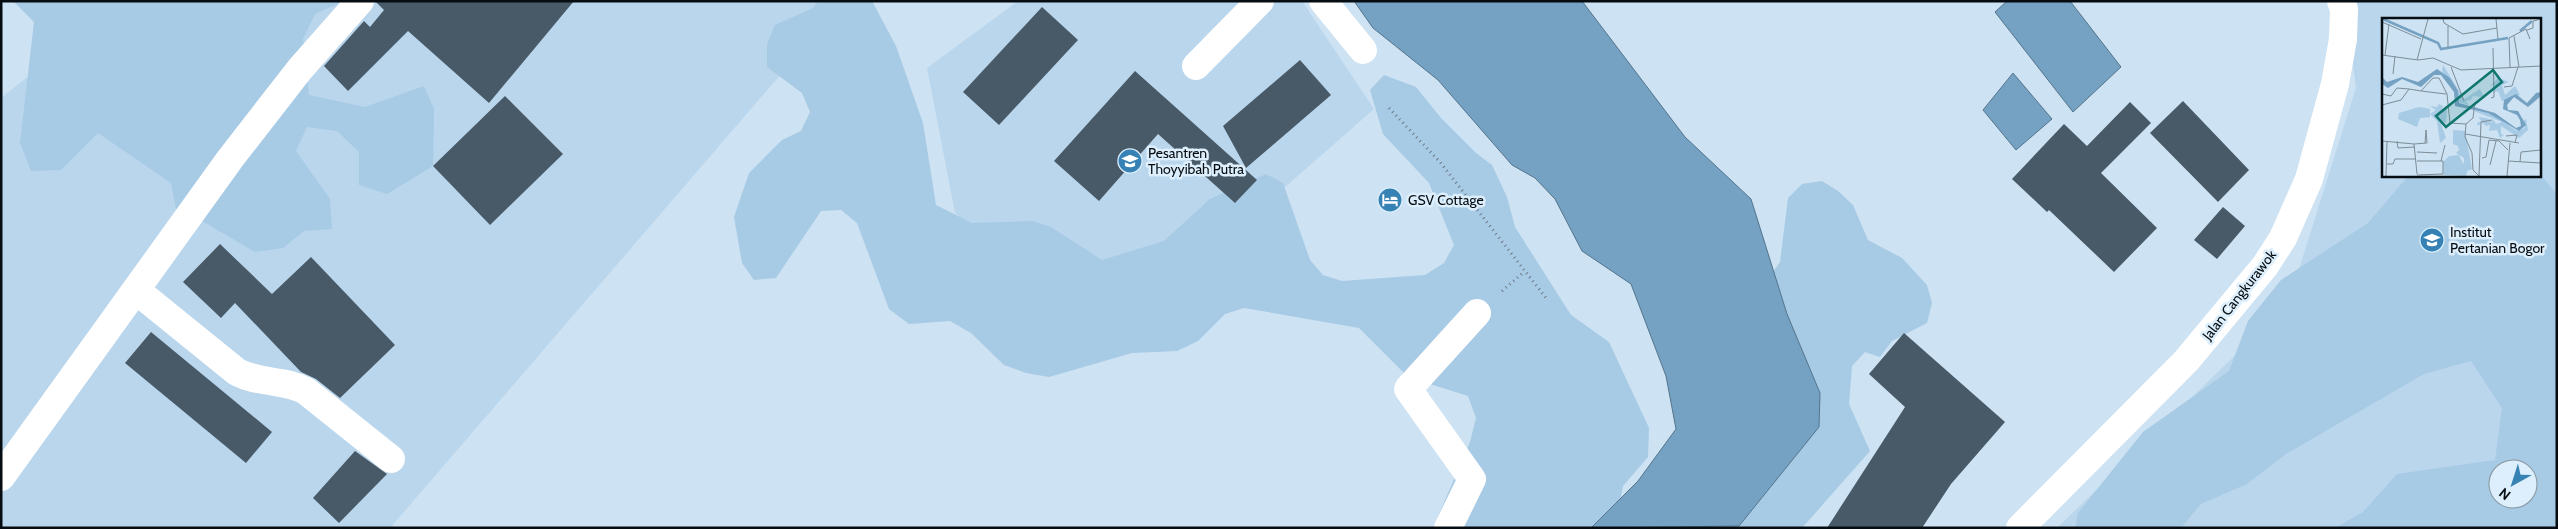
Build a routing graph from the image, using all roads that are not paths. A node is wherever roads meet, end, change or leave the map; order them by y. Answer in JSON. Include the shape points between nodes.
{"nodes":[{"id":1,"x":360,"y":1,"type":"edge"},
{"id":2,"x":1260,"y":1,"type":"edge"},
{"id":3,"x":1323,"y":1,"type":"edge"},
{"id":4,"x":2341,"y":1,"type":"edge"},
{"id":5,"x":1363,"y":50,"type":"dead end"},
{"id":6,"x":1196,"y":66,"type":"dead end"},
{"id":7,"x":137,"y":291,"type":"junction"},
{"id":8,"x":1477,"y":313,"type":"dead end"},
{"id":9,"x":391,"y":459,"type":"dead end"},
{"id":10,"x":1,"y":477,"type":"edge"},
{"id":11,"x":1448,"y":528,"type":"edge"},
{"id":12,"x":2020,"y":528,"type":"edge"}],
"edges":[{"from":1,"to":7,"type":"street","via":[[300,69],[242,144]]},
{"from":2,"to":6,"type":"street"},
{"from":3,"to":5,"type":"street"},
{"from":4,"to":12,"type":"street","name":"Jalan Cangkurawok","via":[[2344,9],[2343,39],[2335,84],[2309,179],[2282,238],[2265,266],[2186,360]]},
{"from":7,"to":9,"type":"street","via":[[237,372],[251,379],[294,384]]},
{"from":7,"to":10,"type":"street"},
{"from":8,"to":11,"type":"street","via":[[1408,389],[1472,479]]}]}
